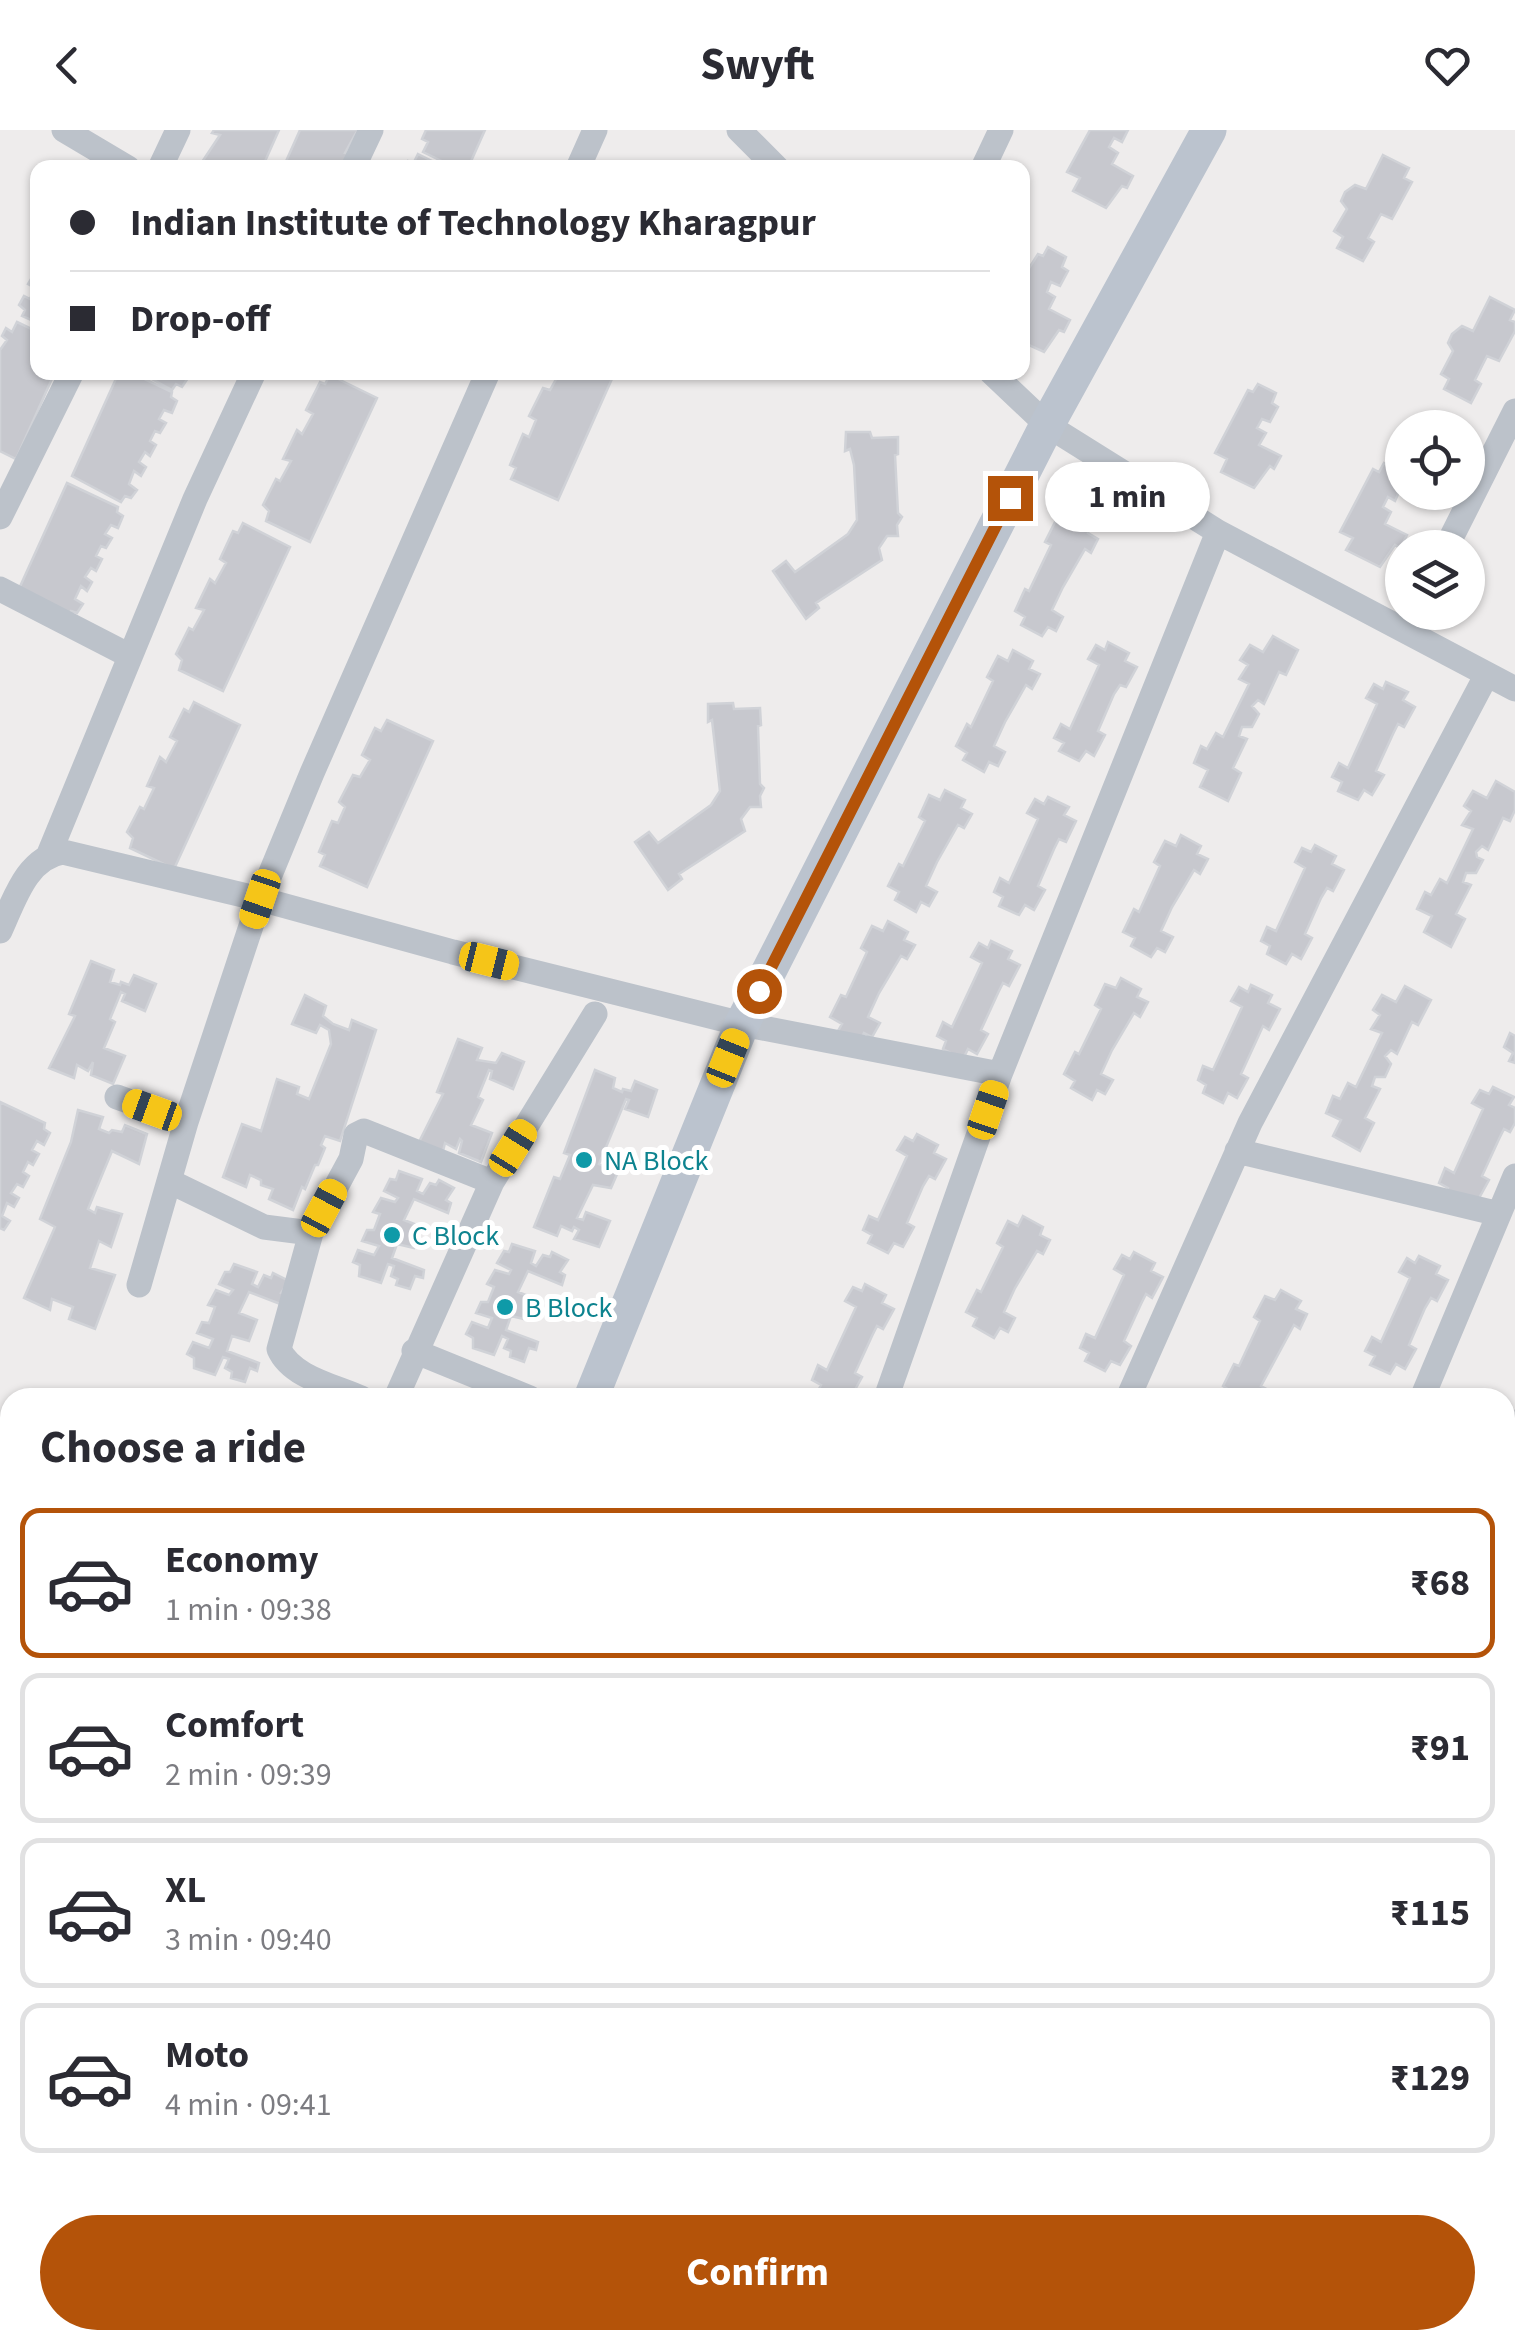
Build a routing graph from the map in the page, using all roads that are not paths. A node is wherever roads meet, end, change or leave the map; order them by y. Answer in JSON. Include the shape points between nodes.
{"nodes":[{"id":1,"x":64,"y":130,"type":"edge"},
{"id":2,"x":178,"y":130,"type":"edge"},
{"id":3,"x":371,"y":130,"type":"edge"},
{"id":4,"x":595,"y":130,"type":"edge"},
{"id":5,"x":738,"y":130,"type":"edge"},
{"id":6,"x":1001,"y":130,"type":"edge"},
{"id":7,"x":1210,"y":130,"type":"edge"},
{"id":8,"x":115,"y":160,"type":"edge"},
{"id":9,"x":164,"y":160,"type":"edge"},
{"id":10,"x":357,"y":160,"type":"edge"},
{"id":11,"x":582,"y":160,"type":"edge"},
{"id":12,"x":769,"y":160,"type":"edge"},
{"id":13,"x":987,"y":160,"type":"edge"},
{"id":14,"x":68,"y":380,"type":"edge"},
{"id":15,"x":250,"y":380,"type":"edge"},
{"id":16,"x":484,"y":380,"type":"edge"},
{"id":17,"x":999,"y":380,"type":"edge"},
{"id":18,"x":1515,"y":411,"type":"edge"},
{"id":19,"x":1047,"y":425,"type":"junction"},
{"id":20,"x":0,"y":517,"type":"edge"},
{"id":21,"x":1455,"y":530,"type":"edge"},
{"id":22,"x":1218,"y":532,"type":"junction"},
{"id":23,"x":0,"y":589,"type":"edge"},
{"id":24,"x":1385,"y":611,"type":"edge"},
{"id":25,"x":1421,"y":630,"type":"edge"},
{"id":26,"x":130,"y":656,"type":"junction"},
{"id":27,"x":1487,"y":674,"type":"junction"},
{"id":28,"x":1515,"y":689,"type":"edge"},
{"id":29,"x":48,"y":854,"type":"junction"},
{"id":30,"x":9,"y":892,"type":"edge"},
{"id":31,"x":260,"y":899,"type":"junction"},
{"id":32,"x":0,"y":931,"type":"edge"},
{"id":33,"x":595,"y":1014,"type":"dead end"},
{"id":34,"x":742,"y":1024,"type":"junction"},
{"id":35,"x":1000,"y":1074,"type":"junction"},
{"id":36,"x":117,"y":1097,"type":"dead end"},
{"id":37,"x":186,"y":1122,"type":"junction"},
{"id":38,"x":1237,"y":1151,"type":"junction"},
{"id":39,"x":1515,"y":1176,"type":"edge"},
{"id":40,"x":171,"y":1182,"type":"junction"},
{"id":41,"x":492,"y":1182,"type":"junction"},
{"id":42,"x":1499,"y":1214,"type":"junction"},
{"id":43,"x":311,"y":1233,"type":"junction"},
{"id":44,"x":139,"y":1285,"type":"dead end"},
{"id":45,"x":414,"y":1351,"type":"junction"},
{"id":46,"x":339,"y":1388,"type":"edge"},
{"id":47,"x":400,"y":1388,"type":"edge"},
{"id":48,"x":505,"y":1388,"type":"edge"},
{"id":49,"x":595,"y":1388,"type":"edge"},
{"id":50,"x":890,"y":1388,"type":"edge"},
{"id":51,"x":1132,"y":1388,"type":"edge"},
{"id":52,"x":1426,"y":1388,"type":"edge"}],
"edges":[{"from":1,"to":8,"type":"street"},
{"from":2,"to":9,"type":"street"},
{"from":3,"to":10,"type":"street"},
{"from":4,"to":11,"type":"street"},
{"from":5,"to":12,"type":"street"},
{"from":6,"to":13,"type":"street"},
{"from":7,"to":19,"type":"street"},
{"from":14,"to":20,"type":"street"},
{"from":15,"to":26,"type":"street"},
{"from":16,"to":31,"type":"street"},
{"from":17,"to":19,"type":"street"},
{"from":18,"to":21,"type":"street"},
{"from":19,"to":22,"type":"street"},
{"from":19,"to":34,"type":"street"},
{"from":22,"to":24,"type":"street"},
{"from":22,"to":35,"type":"street"},
{"from":23,"to":26,"type":"street"},
{"from":25,"to":27,"type":"street"},
{"from":26,"to":29,"type":"street"},
{"from":27,"to":28,"type":"street"},
{"from":27,"to":38,"type":"street"},
{"from":29,"to":30,"type":"street"},
{"from":29,"to":31,"type":"street"},
{"from":30,"to":32,"type":"street"},
{"from":31,"to":34,"type":"street"},
{"from":31,"to":37,"type":"street"},
{"from":33,"to":41,"type":"street"},
{"from":34,"to":35,"type":"street"},
{"from":34,"to":49,"type":"street"},
{"from":35,"to":50,"type":"street"},
{"from":36,"to":37,"type":"street"},
{"from":37,"to":40,"type":"street"},
{"from":38,"to":42,"type":"street"},
{"from":38,"to":51,"type":"street"},
{"from":39,"to":42,"type":"street"},
{"from":40,"to":43,"type":"street","via":[[264,1227]]},
{"from":40,"to":44,"type":"street"},
{"from":41,"to":43,"type":"street","via":[[364,1131],[356,1134],[351,1160]]},
{"from":41,"to":45,"type":"street"},
{"from":42,"to":52,"type":"street"},
{"from":43,"to":46,"type":"street","via":[[279,1349],[284,1361]]},
{"from":45,"to":47,"type":"street"},
{"from":45,"to":48,"type":"street"}]}
